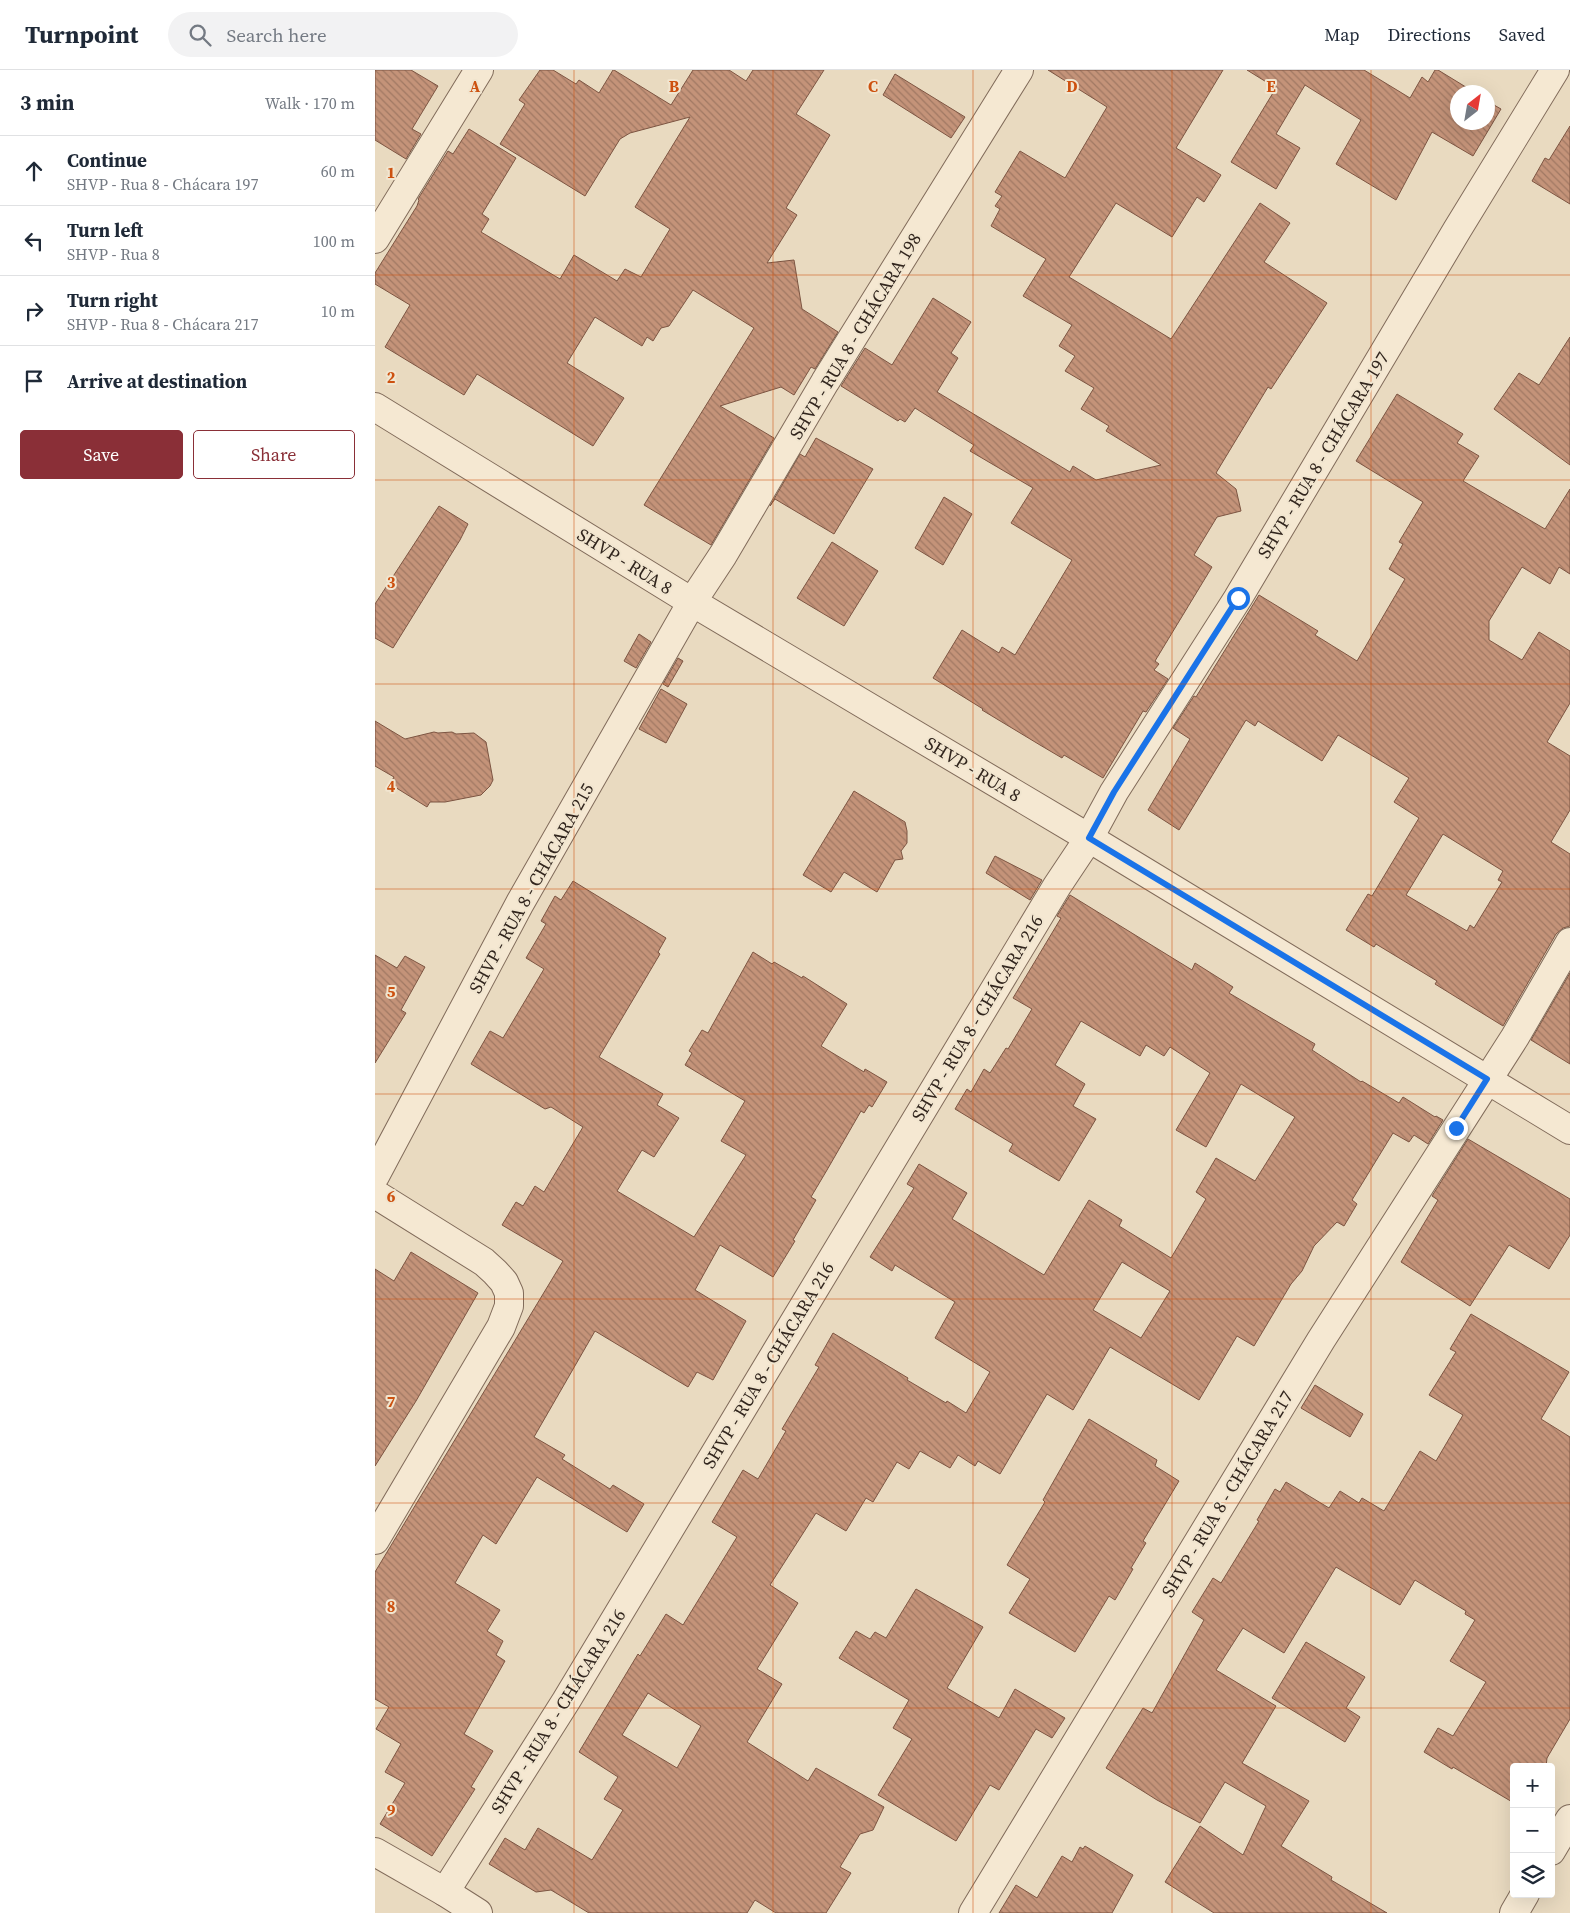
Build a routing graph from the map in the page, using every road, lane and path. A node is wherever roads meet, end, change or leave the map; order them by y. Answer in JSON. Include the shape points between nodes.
{"nodes":[{"id":1,"x":479,"y":70,"type":"edge"},
{"id":2,"x":1019,"y":70,"type":"edge"},
{"id":3,"x":1555,"y":70,"type":"edge"},
{"id":4,"x":375,"y":240,"type":"edge"},
{"id":5,"x":375,"y":408,"type":"edge"},
{"id":6,"x":692,"y":602,"type":"junction"},
{"id":7,"x":1089,"y":838,"type":"junction"},
{"id":8,"x":1570,"y":942,"type":"edge"},
{"id":9,"x":1487,"y":1079,"type":"junction"},
{"id":10,"x":1570,"y":1130,"type":"edge"},
{"id":11,"x":375,"y":1176,"type":"edge"},
{"id":12,"x":375,"y":1194,"type":"edge"},
{"id":13,"x":375,"y":1540,"type":"edge"},
{"id":14,"x":1570,"y":1819,"type":"edge"},
{"id":15,"x":1555,"y":1844,"type":"edge"},
{"id":16,"x":375,"y":1852,"type":"edge"},
{"id":17,"x":445,"y":1892,"type":"junction"},
{"id":18,"x":1523,"y":1898,"type":"edge"},
{"id":19,"x":479,"y":1913,"type":"edge"},
{"id":20,"x":973,"y":1913,"type":"edge"},
{"id":21,"x":1514,"y":1913,"type":"edge"}],
"edges":[{"from":1,"to":4,"type":"street"},
{"from":2,"to":6,"type":"street","name":"SHVP - RUA 8 - CHÁCARA 198"},
{"from":3,"to":7,"type":"street","name":"SHVP - RUA 8 - CHÁCARA 197","via":[[1238,598],[1114,792]]},
{"from":5,"to":6,"type":"street","name":"SHVP - RUA 8"},
{"from":6,"to":7,"type":"street","name":"SHVP - RUA 8"},
{"from":6,"to":11,"type":"street","name":"SHVP - RUA 8 - CHÁCARA 215","via":[[520,903]]},
{"from":7,"to":9,"type":"street","name":"SHVP - RUA 8"},
{"from":7,"to":17,"type":"street","name":"SHVP - RUA 8 - CHÁCARA 216","via":[[571,1692]]},
{"from":8,"to":9,"type":"street","name":"SHVP - RUA 8 - CHÁCARA 217"},
{"from":9,"to":10,"type":"street","name":"SHVP - RUA 8"},
{"from":9,"to":20,"type":"street","name":"SHVP - RUA 8 - CHÁCARA 217","via":[[1321,1340]]},
{"from":12,"to":13,"type":"street","via":[[483,1262],[504,1282],[509,1293],[509,1306],[501,1327]]},
{"from":14,"to":15,"type":"street"},
{"from":16,"to":17,"type":"street"},
{"from":17,"to":19,"type":"street"},
{"from":18,"to":21,"type":"street"}]}
